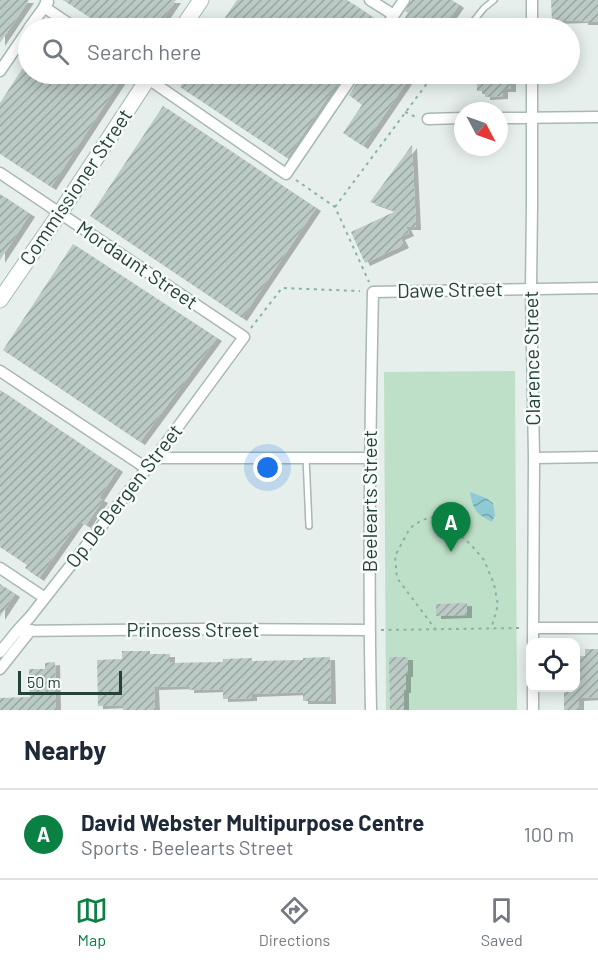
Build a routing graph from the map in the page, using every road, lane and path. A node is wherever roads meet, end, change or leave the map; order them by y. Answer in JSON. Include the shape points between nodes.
{"nodes":[{"id":1,"x":201,"y":0,"type":"edge"},
{"id":2,"x":370,"y":0,"type":"edge"},
{"id":3,"x":404,"y":0,"type":"edge"},
{"id":4,"x":494,"y":0,"type":"edge"},
{"id":5,"x":532,"y":0,"type":"edge"},
{"id":6,"x":46,"y":2,"type":"edge"},
{"id":7,"x":394,"y":15,"type":"junction"},
{"id":8,"x":36,"y":18,"type":"edge"},
{"id":9,"x":64,"y":18,"type":"edge"},
{"id":10,"x":189,"y":18,"type":"edge"},
{"id":11,"x":392,"y":18,"type":"edge"},
{"id":12,"x":476,"y":18,"type":"edge"},
{"id":13,"x":532,"y":18,"type":"edge"},
{"id":14,"x":18,"y":45,"type":"edge"},
{"id":15,"x":0,"y":71,"type":"edge"},
{"id":16,"x":141,"y":84,"type":"edge"},
{"id":17,"x":160,"y":84,"type":"edge"},
{"id":18,"x":347,"y":84,"type":"edge"},
{"id":19,"x":427,"y":84,"type":"edge"},
{"id":20,"x":532,"y":84,"type":"edge"},
{"id":21,"x":532,"y":117,"type":"junction"},
{"id":22,"x":598,"y":117,"type":"edge"},
{"id":23,"x":454,"y":118,"type":"edge"},
{"id":24,"x":508,"y":118,"type":"edge"},
{"id":25,"x":428,"y":119,"type":"dead end"},
{"id":26,"x":0,"y":173,"type":"edge"},
{"id":27,"x":286,"y":174,"type":"junction"},
{"id":28,"x":335,"y":207,"type":"junction"},
{"id":29,"x":60,"y":213,"type":"junction"},
{"id":30,"x":531,"y":288,"type":"junction"},
{"id":31,"x":598,"y":288,"type":"edge"},
{"id":32,"x":373,"y":291,"type":"junction"},
{"id":33,"x":0,"y":300,"type":"edge"},
{"id":34,"x":244,"y":337,"type":"junction"},
{"id":35,"x":0,"y":371,"type":"edge"},
{"id":36,"x":155,"y":458,"type":"junction"},
{"id":37,"x":306,"y":458,"type":"junction"},
{"id":38,"x":370,"y":458,"type":"junction"},
{"id":39,"x":534,"y":458,"type":"junction"},
{"id":40,"x":598,"y":458,"type":"edge"},
{"id":41,"x":146,"y":468,"type":"junction"},
{"id":42,"x":309,"y":526,"type":"dead end"},
{"id":43,"x":0,"y":568,"type":"edge"},
{"id":44,"x":45,"y":598,"type":"junction"},
{"id":45,"x":533,"y":628,"type":"junction"},
{"id":46,"x":598,"y":628,"type":"edge"},
{"id":47,"x":491,"y":629,"type":"junction"},
{"id":48,"x":31,"y":630,"type":"junction"},
{"id":49,"x":369,"y":630,"type":"junction"},
{"id":50,"x":436,"y":630,"type":"junction"},
{"id":51,"x":17,"y":631,"type":"junction"},
{"id":52,"x":533,"y":638,"type":"edge"},
{"id":53,"x":0,"y":652,"type":"edge"},
{"id":54,"x":0,"y":669,"type":"edge"},
{"id":55,"x":533,"y":692,"type":"edge"},
{"id":56,"x":371,"y":710,"type":"edge"},
{"id":57,"x":533,"y":710,"type":"edge"}],
"edges":[{"from":1,"to":10,"type":"main road"},
{"from":2,"to":7,"type":"street"},
{"from":3,"to":7,"type":"street"},
{"from":4,"to":12,"type":"lane"},
{"from":5,"to":13,"type":"street"},
{"from":6,"to":8,"type":"street"},
{"from":6,"to":9,"type":"street"},
{"from":7,"to":11,"type":"street"},
{"from":14,"to":15,"type":"street"},
{"from":16,"to":29,"type":"main road","name":"Commissioner Street"},
{"from":17,"to":27,"type":"street"},
{"from":18,"to":27,"type":"street"},
{"from":19,"to":28,"type":"path"},
{"from":20,"to":21,"type":"street","name":"Clarence Street"},
{"from":21,"to":22,"type":"street"},
{"from":21,"to":24,"type":"street"},
{"from":21,"to":30,"type":"street","name":"Clarence Street"},
{"from":23,"to":25,"type":"street"},
{"from":26,"to":29,"type":"street","name":"Mordaunt Street"},
{"from":27,"to":28,"type":"path"},
{"from":28,"to":32,"type":"path"},
{"from":29,"to":33,"type":"main road","name":"Commissioner Street"},
{"from":29,"to":34,"type":"street","name":"Mordaunt Street"},
{"from":30,"to":31,"type":"street","name":"Dawe Street"},
{"from":30,"to":32,"type":"street","name":"Dawe Street"},
{"from":30,"to":39,"type":"street","name":"Clarence Street"},
{"from":32,"to":34,"type":"path","via":[[282,288]]},
{"from":32,"to":38,"type":"street","name":"Beelearts Street"},
{"from":34,"to":36,"type":"street","name":"Op De Bergen Street"},
{"from":35,"to":41,"type":"street"},
{"from":36,"to":37,"type":"street"},
{"from":36,"to":41,"type":"street","name":"Op De Bergen Street"},
{"from":37,"to":38,"type":"street"},
{"from":37,"to":42,"type":"lane"},
{"from":38,"to":49,"type":"street","name":"Beelearts Street"},
{"from":39,"to":40,"type":"street"},
{"from":39,"to":45,"type":"street","name":"Clarence Street"},
{"from":41,"to":44,"type":"street","name":"Op De Bergen Street"},
{"from":43,"to":44,"type":"street"},
{"from":44,"to":51,"type":"street","name":"Op De Bergen Street"},
{"from":45,"to":46,"type":"street"},
{"from":45,"to":47,"type":"path"},
{"from":45,"to":52,"type":"street","name":"Clarence Street"},
{"from":47,"to":50,"type":"path"},
{"from":47,"to":50,"type":"path","via":[[498,605],[495,584],[484,560],[446,521],[435,518],[410,528],[395,556],[397,578]]},
{"from":48,"to":49,"type":"street","name":"Princess Street"},
{"from":48,"to":51,"type":"street","name":"Princess Street"},
{"from":48,"to":54,"type":"street"},
{"from":49,"to":50,"type":"path"},
{"from":49,"to":56,"type":"street","name":"Beelearts Street"},
{"from":51,"to":53,"type":"street","name":"Op De Bergen Street"},
{"from":55,"to":57,"type":"street"}]}
